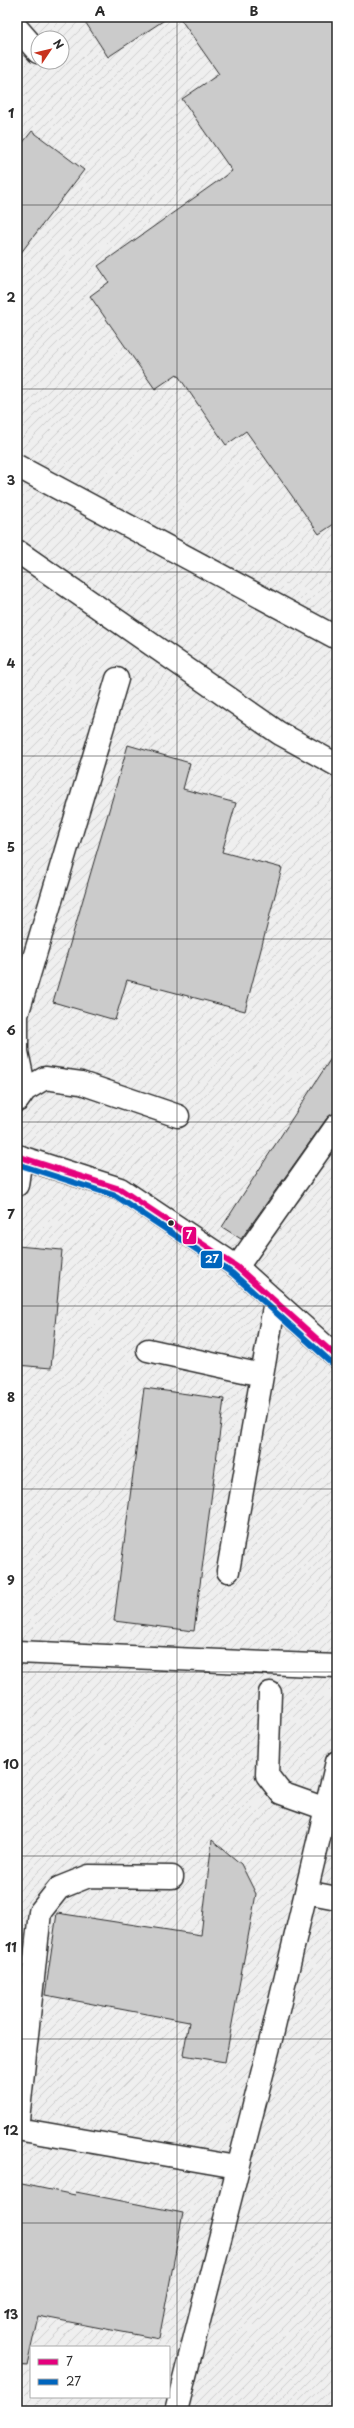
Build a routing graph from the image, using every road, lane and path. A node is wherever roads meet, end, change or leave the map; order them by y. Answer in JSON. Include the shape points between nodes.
{"nodes":[{"id":1,"x":17,"y":28,"type":"edge"},
{"id":2,"x":30,"y":43,"type":"edge"},
{"id":3,"x":17,"y":466,"type":"edge"},
{"id":4,"x":17,"y":550,"type":"edge"},
{"id":5,"x":337,"y":638,"type":"edge"},
{"id":6,"x":117,"y":679,"type":"dead end"},
{"id":7,"x":337,"y":764,"type":"edge"},
{"id":8,"x":21,"y":1096,"type":"edge"},
{"id":9,"x":178,"y":1116,"type":"dead end"},
{"id":10,"x":337,"y":1125,"type":"edge"},
{"id":11,"x":19,"y":1156,"type":"edge"},
{"id":12,"x":17,"y":1185,"type":"edge"},
{"id":13,"x":237,"y":1268,"type":"junction"},
{"id":14,"x":275,"y":1301,"type":"junction"},
{"id":15,"x":148,"y":1350,"type":"dead end"},
{"id":16,"x":337,"y":1357,"type":"edge"},
{"id":17,"x":262,"y":1375,"type":"junction"},
{"id":18,"x":228,"y":1571,"type":"dead end"},
{"id":19,"x":17,"y":1652,"type":"edge"},
{"id":20,"x":337,"y":1666,"type":"edge"},
{"id":21,"x":270,"y":1693,"type":"dead end"},
{"id":22,"x":337,"y":1762,"type":"edge"},
{"id":23,"x":326,"y":1809,"type":"junction"},
{"id":24,"x":172,"y":1877,"type":"dead end"},
{"id":25,"x":306,"y":1892,"type":"junction"},
{"id":26,"x":337,"y":1898,"type":"edge"},
{"id":27,"x":17,"y":2129,"type":"edge"},
{"id":28,"x":237,"y":2167,"type":"junction"},
{"id":29,"x":176,"y":2411,"type":"edge"}],
"edges":[{"from":1,"to":2,"type":"street"},
{"from":3,"to":5,"type":"street"},
{"from":4,"to":7,"type":"street","via":[[279,732]]},
{"from":6,"to":8,"type":"street","via":[[17,1014]]},
{"from":8,"to":9,"type":"street","via":[[45,1078],[81,1083]]},
{"from":10,"to":13,"type":"street"},
{"from":11,"to":12,"type":"street"},
{"from":11,"to":13,"type":"street","via":[[120,1189]]},
{"from":13,"to":14,"type":"street"},
{"from":14,"to":16,"type":"street"},
{"from":14,"to":17,"type":"street"},
{"from":15,"to":17,"type":"street"},
{"from":17,"to":18,"type":"street"},
{"from":19,"to":20,"type":"street"},
{"from":21,"to":23,"type":"street","via":[[267,1775],[281,1793]]},
{"from":22,"to":23,"type":"street"},
{"from":23,"to":25,"type":"street"},
{"from":24,"to":27,"type":"street","via":[[89,1876],[59,1888],[40,1912]]},
{"from":25,"to":26,"type":"street"},
{"from":25,"to":28,"type":"street"},
{"from":27,"to":28,"type":"street"},
{"from":28,"to":29,"type":"street"}]}
